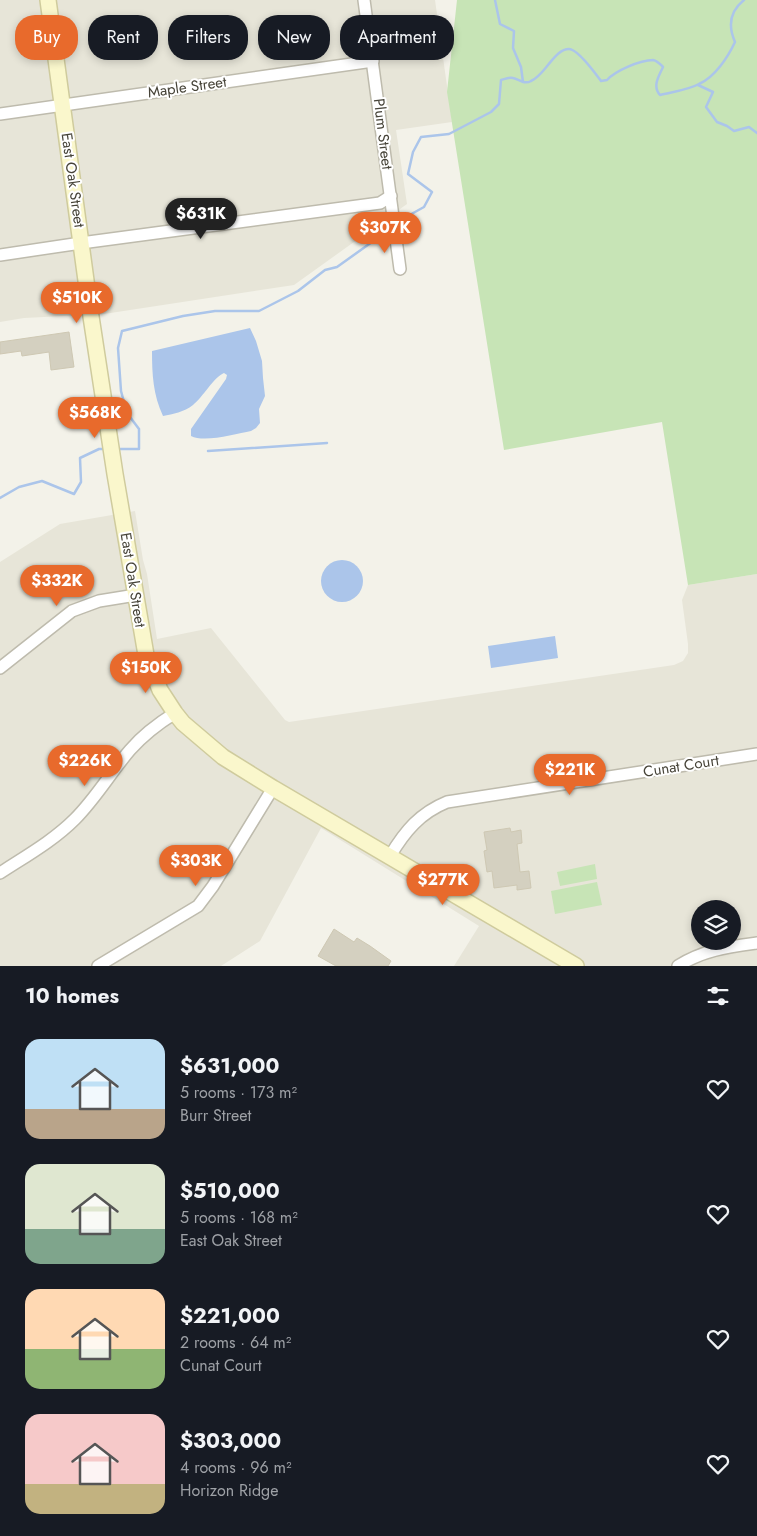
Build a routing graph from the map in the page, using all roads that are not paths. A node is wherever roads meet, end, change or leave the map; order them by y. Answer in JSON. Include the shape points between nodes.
{"nodes":[{"id":1,"x":48,"y":0,"type":"edge"},
{"id":2,"x":364,"y":0,"type":"edge"},
{"id":3,"x":366,"y":15,"type":"edge"},
{"id":4,"x":373,"y":60,"type":"joint"},
{"id":5,"x":62,"y":104,"type":"junction"},
{"id":6,"x":0,"y":114,"type":"edge"},
{"id":7,"x":391,"y":196,"type":"junction"},
{"id":8,"x":81,"y":243,"type":"junction"},
{"id":9,"x":0,"y":255,"type":"edge"},
{"id":10,"x":400,"y":269,"type":"dead end"},
{"id":11,"x":136,"y":595,"type":"junction"},
{"id":12,"x":0,"y":668,"type":"edge"},
{"id":13,"x":175,"y":713,"type":"junction"},
{"id":14,"x":757,"y":754,"type":"edge"},
{"id":15,"x":273,"y":788,"type":"junction"},
{"id":16,"x":390,"y":856,"type":"junction"},
{"id":17,"x":0,"y":873,"type":"edge"},
{"id":18,"x":757,"y":943,"type":"edge"},
{"id":19,"x":98,"y":966,"type":"edge"},
{"id":20,"x":576,"y":966,"type":"edge"},
{"id":21,"x":678,"y":966,"type":"edge"}],
"edges":[{"from":1,"to":5,"type":"street","name":"East Oak Street"},
{"from":2,"to":3,"type":"street","name":"Plum Street"},
{"from":4,"to":5,"type":"street","name":"Maple Street"},
{"from":4,"to":7,"type":"street","name":"Plum Street"},
{"from":5,"to":6,"type":"street","name":"Maple Street"},
{"from":5,"to":8,"type":"street","name":"East Oak Street"},
{"from":7,"to":8,"type":"street","via":[[380,203]]},
{"from":7,"to":10,"type":"street","name":"Plum Street"},
{"from":8,"to":9,"type":"street"},
{"from":8,"to":11,"type":"street","name":"East Oak Street"},
{"from":11,"to":12,"type":"street","via":[[99,601],[72,611]]},
{"from":11,"to":13,"type":"street","name":"East Oak Street","via":[[146,654],[160,690]]},
{"from":13,"to":15,"type":"street","name":"East Oak Street","via":[[214,750]]},
{"from":13,"to":17,"type":"street","via":[[131,749],[76,819]]},
{"from":14,"to":16,"type":"street","name":"Cunat Court","via":[[448,802],[416,821]]},
{"from":15,"to":16,"type":"street","name":"East Oak Street"},
{"from":15,"to":19,"type":"street","via":[[198,906]]},
{"from":16,"to":20,"type":"street","name":"East Oak Street"},
{"from":18,"to":21,"type":"street","via":[[693,957]]}]}
